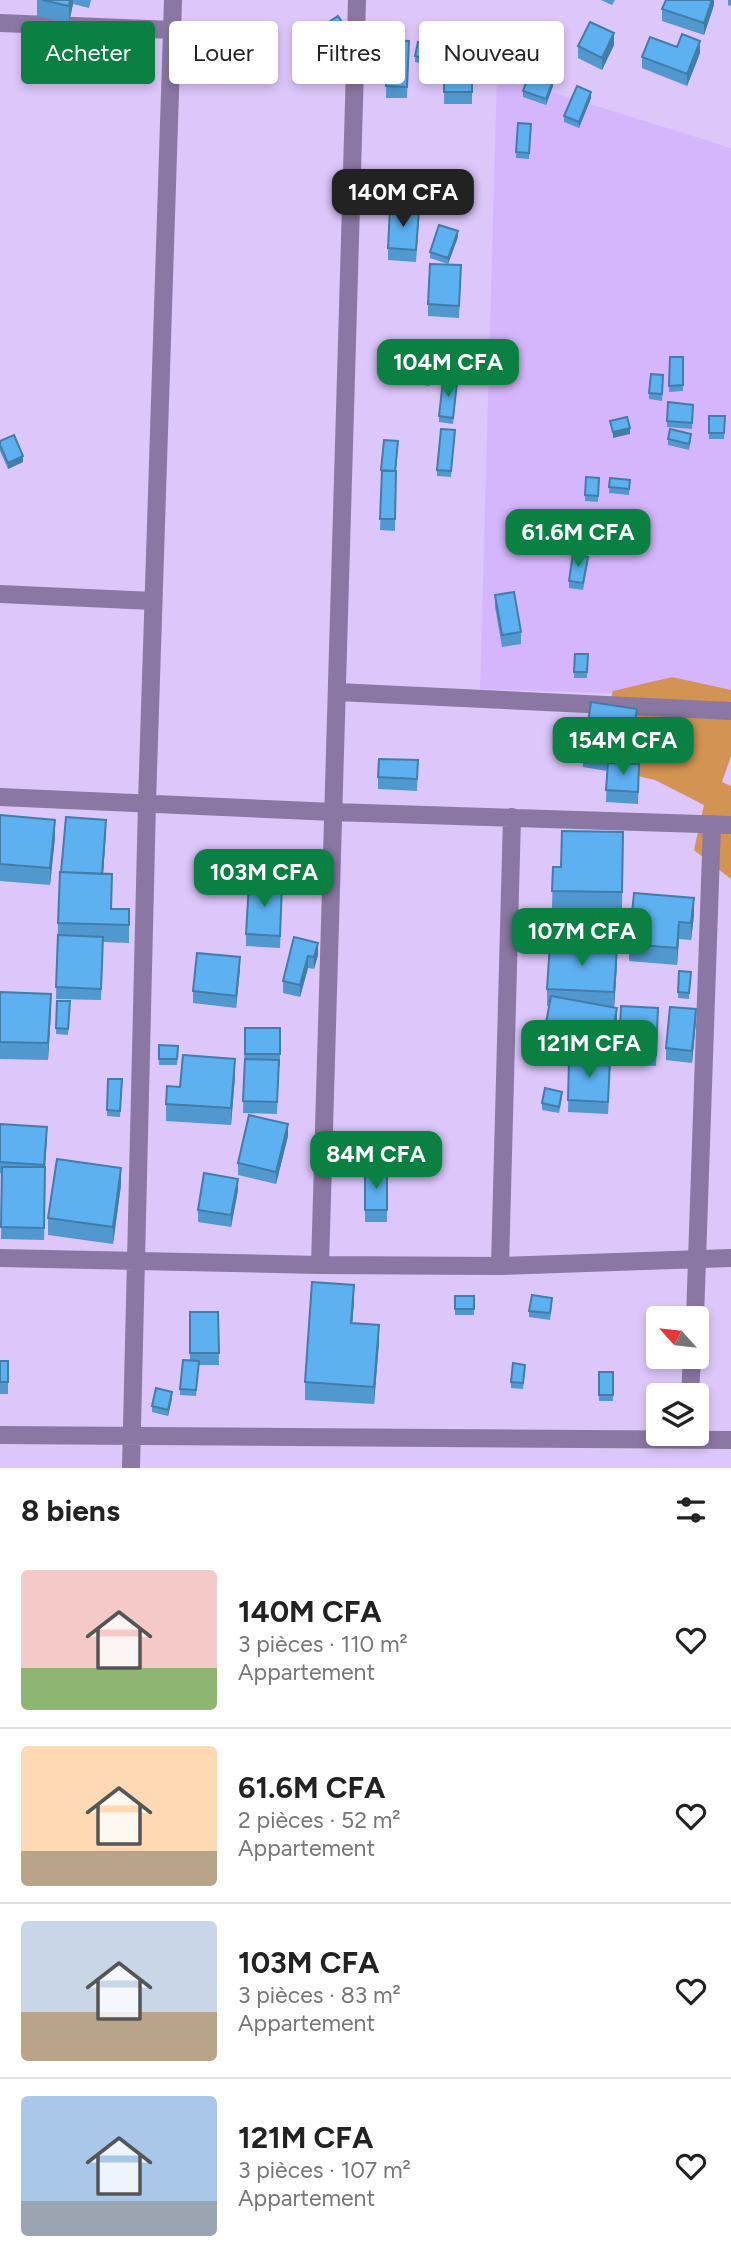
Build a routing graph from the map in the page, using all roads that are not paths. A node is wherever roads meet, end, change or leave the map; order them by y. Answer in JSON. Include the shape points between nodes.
{"nodes":[{"id":1,"x":173,"y":0,"type":"edge"},
{"id":2,"x":357,"y":0,"type":"edge"},
{"id":3,"x":172,"y":21,"type":"edge"},
{"id":4,"x":0,"y":23,"type":"edge"},
{"id":5,"x":169,"y":30,"type":"edge"},
{"id":6,"x":170,"y":84,"type":"edge"},
{"id":7,"x":0,"y":594,"type":"edge"},
{"id":8,"x":153,"y":601,"type":"junction"},
{"id":9,"x":337,"y":692,"type":"junction"},
{"id":10,"x":731,"y":711,"type":"edge"},
{"id":11,"x":0,"y":797,"type":"edge"},
{"id":12,"x":148,"y":802,"type":"junction"},
{"id":13,"x":333,"y":811,"type":"junction"},
{"id":14,"x":512,"y":817,"type":"junction"},
{"id":15,"x":712,"y":824,"type":"junction"},
{"id":16,"x":731,"y":825,"type":"edge"},
{"id":17,"x":0,"y":1258,"type":"edge"},
{"id":18,"x":731,"y":1258,"type":"edge"},
{"id":19,"x":699,"y":1259,"type":"junction"},
{"id":20,"x":136,"y":1260,"type":"junction"},
{"id":21,"x":320,"y":1265,"type":"junction"},
{"id":22,"x":500,"y":1266,"type":"junction"},
{"id":23,"x":696,"y":1306,"type":"edge"},
{"id":24,"x":0,"y":1435,"type":"edge"},
{"id":25,"x":132,"y":1437,"type":"junction"},
{"id":26,"x":646,"y":1437,"type":"edge"},
{"id":27,"x":709,"y":1438,"type":"edge"},
{"id":28,"x":731,"y":1440,"type":"edge"},
{"id":29,"x":131,"y":1468,"type":"edge"}],
"edges":[{"from":1,"to":3,"type":"street"},
{"from":2,"to":9,"type":"street"},
{"from":4,"to":5,"type":"street"},
{"from":6,"to":8,"type":"street"},
{"from":7,"to":8,"type":"street"},
{"from":8,"to":12,"type":"street"},
{"from":9,"to":10,"type":"street"},
{"from":9,"to":13,"type":"street"},
{"from":11,"to":12,"type":"street"},
{"from":12,"to":13,"type":"street"},
{"from":12,"to":20,"type":"street"},
{"from":13,"to":14,"type":"street"},
{"from":13,"to":21,"type":"street"},
{"from":14,"to":15,"type":"street"},
{"from":14,"to":22,"type":"street"},
{"from":15,"to":16,"type":"street"},
{"from":15,"to":19,"type":"street"},
{"from":17,"to":20,"type":"street"},
{"from":18,"to":19,"type":"street"},
{"from":19,"to":22,"type":"street"},
{"from":19,"to":23,"type":"street"},
{"from":20,"to":21,"type":"street"},
{"from":20,"to":25,"type":"street"},
{"from":21,"to":22,"type":"street"},
{"from":24,"to":25,"type":"street"},
{"from":25,"to":26,"type":"street"},
{"from":25,"to":29,"type":"street"},
{"from":27,"to":28,"type":"street"}]}
